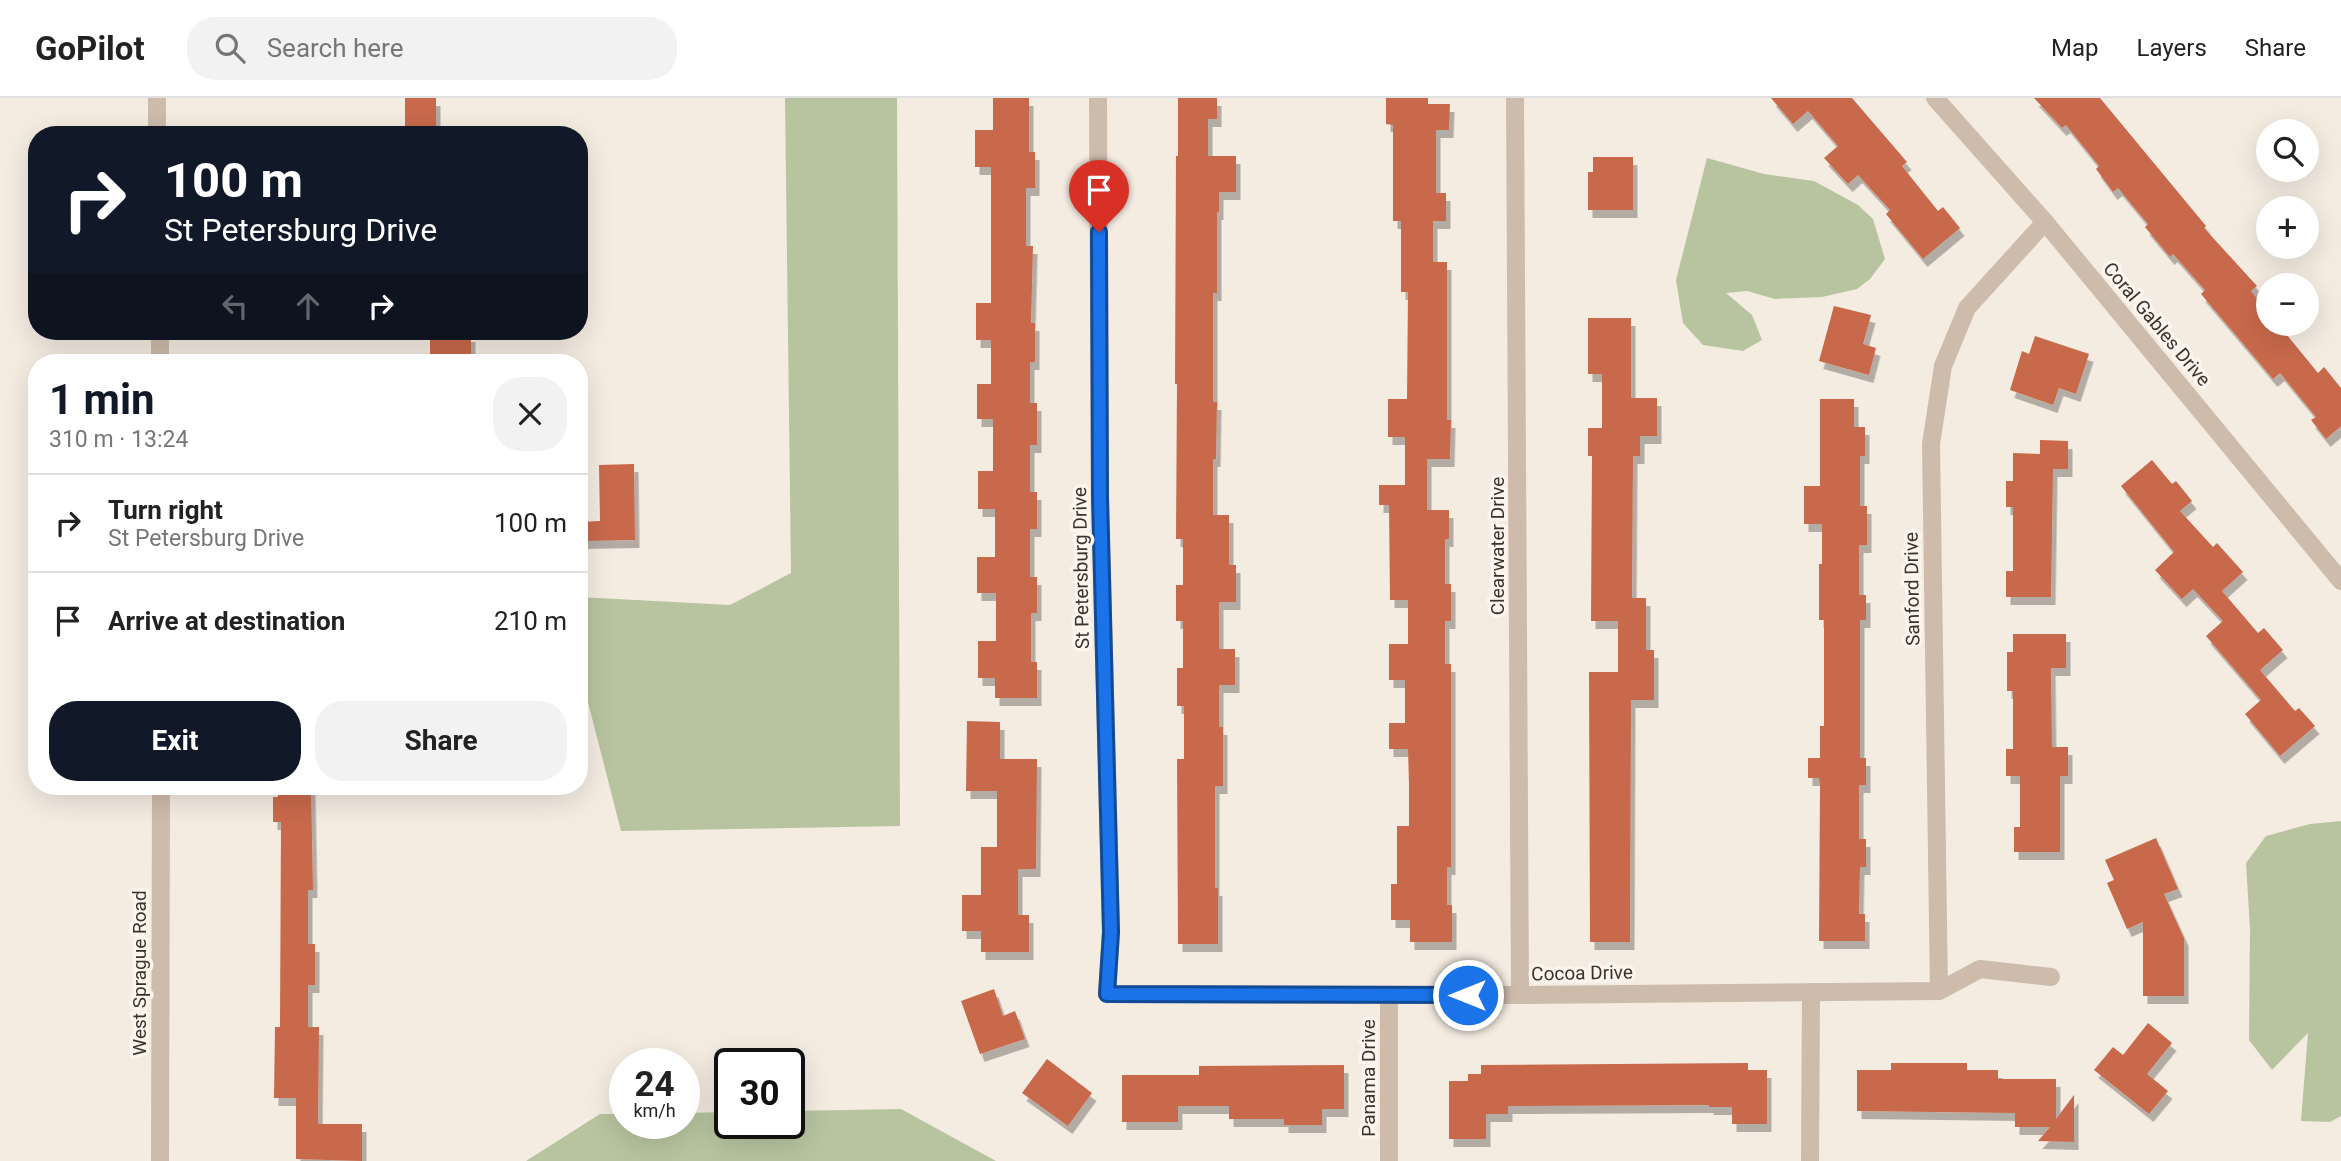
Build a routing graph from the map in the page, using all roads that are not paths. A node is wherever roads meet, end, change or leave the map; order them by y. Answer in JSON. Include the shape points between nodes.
{"nodes":[{"id":1,"x":156,"y":98,"type":"edge"},
{"id":2,"x":1098,"y":98,"type":"edge"},
{"id":3,"x":1515,"y":98,"type":"edge"},
{"id":4,"x":1936,"y":98,"type":"edge"},
{"id":5,"x":157,"y":126,"type":"edge"},
{"id":6,"x":2045,"y":222,"type":"junction"},
{"id":7,"x":2341,"y":581,"type":"edge"},
{"id":8,"x":160,"y":795,"type":"edge"},
{"id":9,"x":2051,"y":977,"type":"dead end"},
{"id":10,"x":1939,"y":991,"type":"junction"},
{"id":11,"x":1811,"y":992,"type":"junction"},
{"id":12,"x":1107,"y":994,"type":"joint"},
{"id":13,"x":1389,"y":995,"type":"junction"},
{"id":14,"x":1520,"y":995,"type":"junction"},
{"id":15,"x":160,"y":1161,"type":"edge"},
{"id":16,"x":1389,"y":1161,"type":"edge"},
{"id":17,"x":1810,"y":1161,"type":"edge"}],
"edges":[{"from":1,"to":5,"type":"street"},
{"from":2,"to":12,"type":"street","name":"St Petersburg Drive","via":[[1100,498],[1111,932]]},
{"from":3,"to":14,"type":"street","name":"Clearwater Drive"},
{"from":4,"to":6,"type":"street","name":"Coral Gables Drive"},
{"from":6,"to":7,"type":"street","name":"Coral Gables Drive"},
{"from":6,"to":10,"type":"street","name":"Sanford Drive","via":[[1967,308],[1943,366],[1931,444]]},
{"from":8,"to":15,"type":"street","name":"West Sprague Road"},
{"from":9,"to":10,"type":"street","name":"Cocoa Drive","via":[[1980,969]]},
{"from":10,"to":11,"type":"street","name":"Cocoa Drive"},
{"from":11,"to":14,"type":"street","name":"Cocoa Drive"},
{"from":11,"to":17,"type":"street"},
{"from":12,"to":13,"type":"street","name":"Cocoa Drive"},
{"from":13,"to":14,"type":"street","name":"Cocoa Drive"},
{"from":13,"to":16,"type":"street","name":"Panama Drive"}]}
